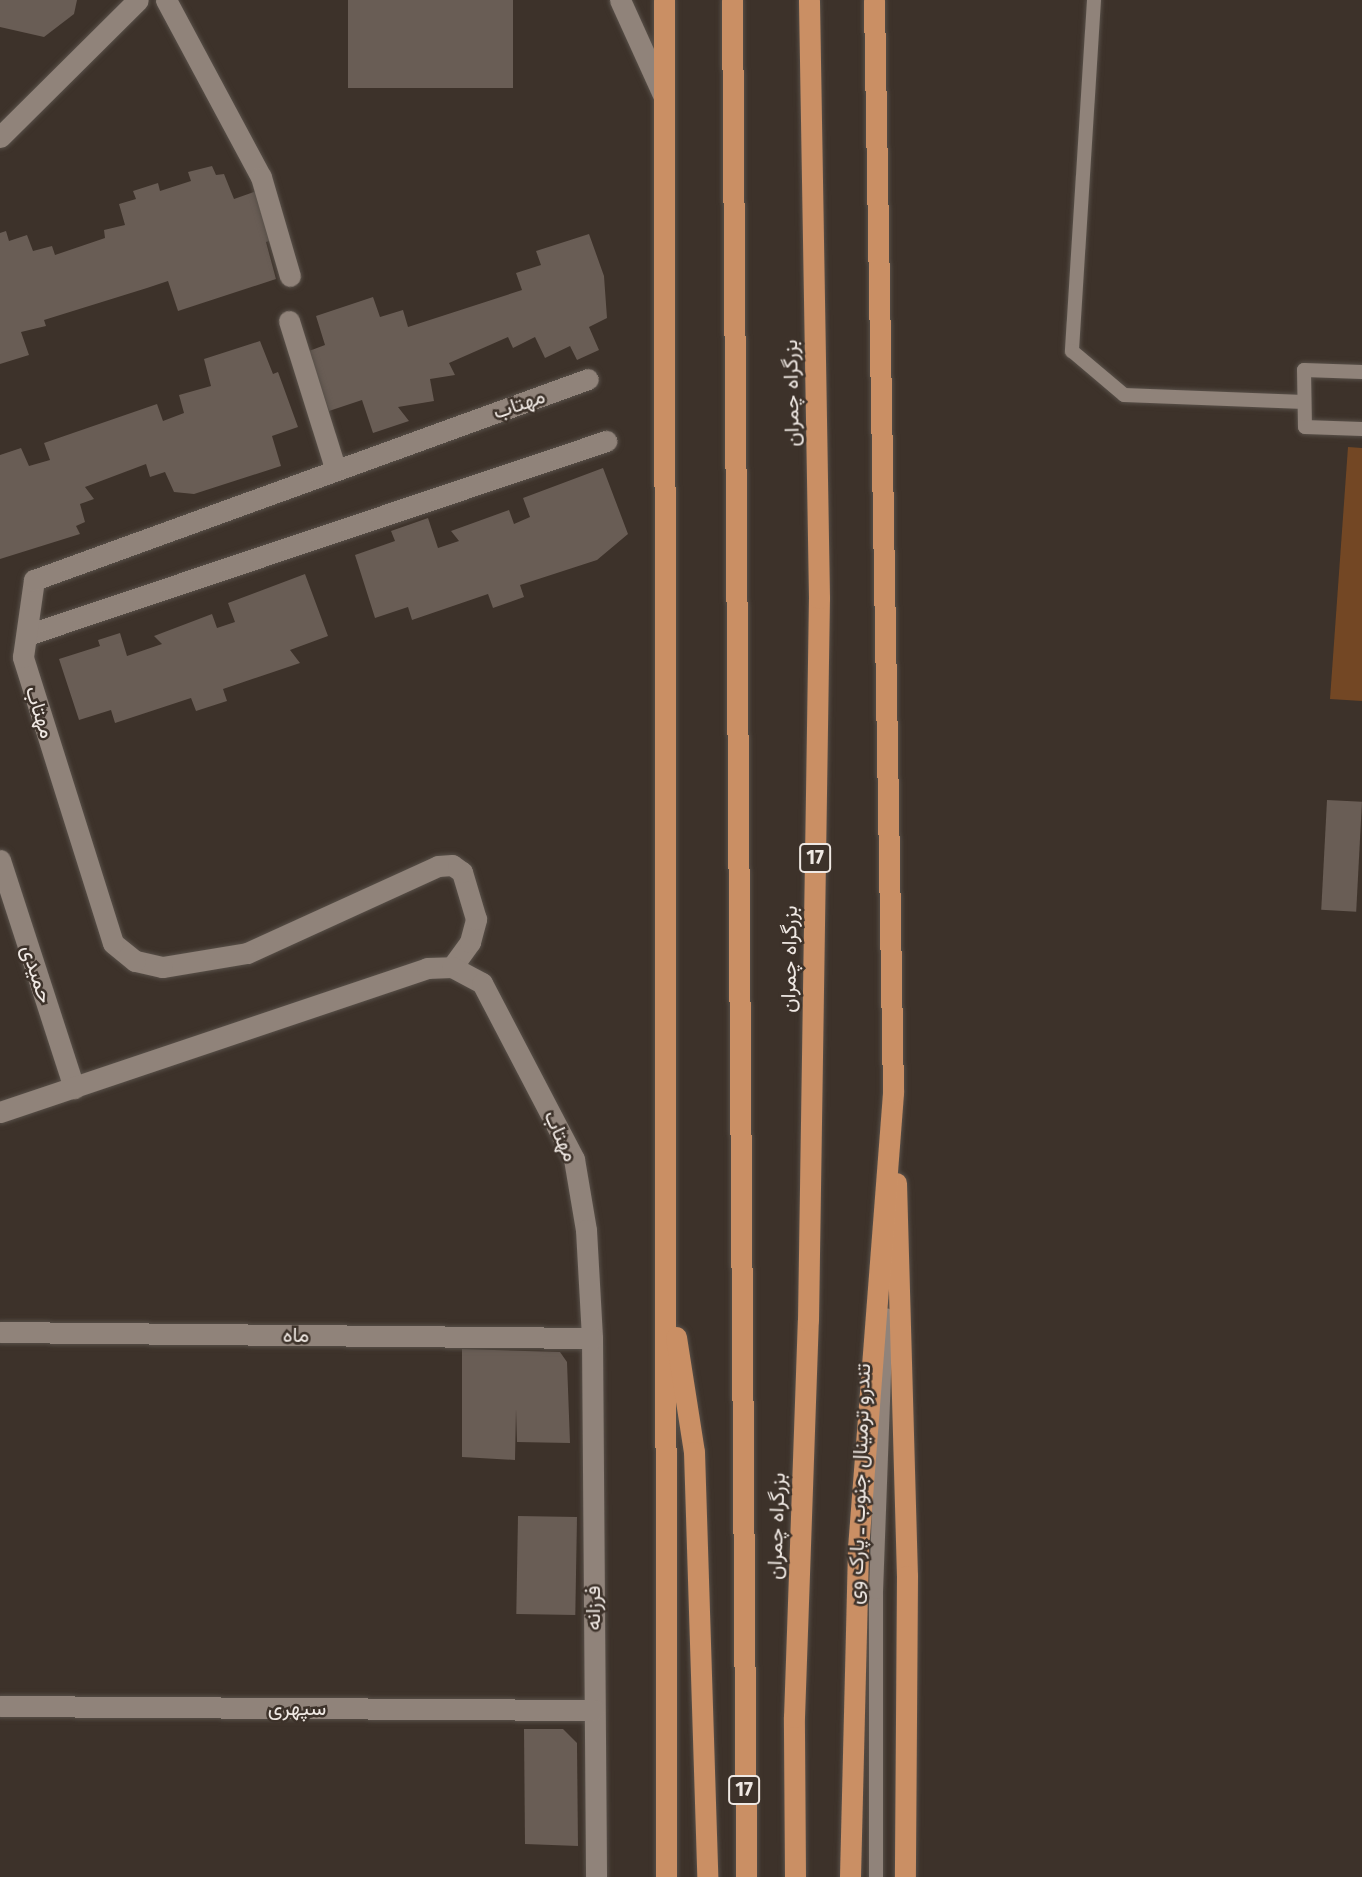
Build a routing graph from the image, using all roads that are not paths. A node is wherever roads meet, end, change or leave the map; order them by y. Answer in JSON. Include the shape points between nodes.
{"nodes":[{"id":1,"x":138,"y":0,"type":"edge"},
{"id":2,"x":166,"y":0,"type":"edge"},
{"id":3,"x":620,"y":0,"type":"edge"},
{"id":4,"x":664,"y":0,"type":"edge"},
{"id":5,"x":732,"y":0,"type":"edge"},
{"id":6,"x":809,"y":0,"type":"edge"},
{"id":7,"x":874,"y":0,"type":"edge"},
{"id":8,"x":1094,"y":0,"type":"edge"},
{"id":9,"x":663,"y":95,"type":"junction"},
{"id":10,"x":0,"y":137,"type":"edge"},
{"id":11,"x":290,"y":276,"type":"dead end"},
{"id":12,"x":289,"y":321,"type":"dead end"},
{"id":13,"x":1362,"y":372,"type":"edge"},
{"id":14,"x":588,"y":379,"type":"dead end"},
{"id":15,"x":1304,"y":402,"type":"junction"},
{"id":16,"x":1362,"y":429,"type":"edge"},
{"id":17,"x":606,"y":441,"type":"dead end"},
{"id":18,"x":335,"y":468,"type":"junction"},
{"id":19,"x":26,"y":635,"type":"junction"},
{"id":20,"x":0,"y":860,"type":"edge"},
{"id":21,"x":452,"y":967,"type":"junction"},
{"id":22,"x":74,"y":1087,"type":"junction"},
{"id":23,"x":893,"y":1092,"type":"junction"},
{"id":24,"x":0,"y":1112,"type":"edge"},
{"id":25,"x":665,"y":1272,"type":"junction"},
{"id":26,"x":0,"y":1332,"type":"edge"},
{"id":27,"x":593,"y":1339,"type":"junction"},
{"id":28,"x":0,"y":1706,"type":"edge"},
{"id":29,"x":594,"y":1710,"type":"junction"},
{"id":30,"x":596,"y":1877,"type":"edge"},
{"id":31,"x":666,"y":1877,"type":"edge"},
{"id":32,"x":707,"y":1877,"type":"edge"},
{"id":33,"x":746,"y":1877,"type":"edge"},
{"id":34,"x":795,"y":1877,"type":"edge"},
{"id":35,"x":850,"y":1877,"type":"edge"},
{"id":36,"x":876,"y":1877,"type":"edge"},
{"id":37,"x":905,"y":1877,"type":"edge"}],
"edges":[{"from":1,"to":10,"type":"street"},
{"from":2,"to":11,"type":"street","via":[[261,177]]},
{"from":3,"to":9,"type":"street"},
{"from":4,"to":9,"type":"highway"},
{"from":5,"to":33,"type":"highway","name":"بزرگراه چمران","number":"17","via":[[741,1704]]},
{"from":6,"to":34,"type":"highway","name":"بزرگراه چمران","number":"17","via":[[819,598],[808,1320],[794,1717]]},
{"from":7,"to":23,"type":"highway"},
{"from":8,"to":15,"type":"lane","via":[[1072,351],[1124,396]]},
{"from":9,"to":25,"type":"highway"},
{"from":12,"to":18,"type":"street"},
{"from":13,"to":15,"type":"lane","via":[[1304,370]]},
{"from":14,"to":18,"type":"street","name":"مهتاب"},
{"from":15,"to":16,"type":"lane","via":[[1305,427]]},
{"from":17,"to":19,"type":"street"},
{"from":18,"to":19,"type":"street","name":"مهتاب","via":[[34,580]]},
{"from":19,"to":21,"type":"street","name":"مهتاب","via":[[23,657],[113,943],[135,961],[162,967],[247,953],[438,866],[452,865],[462,872],[476,919],[470,942]]},
{"from":20,"to":22,"type":"street","name":"حمیدی"},
{"from":21,"to":22,"type":"street","via":[[427,968]]},
{"from":21,"to":27,"type":"street","name":"مهتاب","via":[[482,983],[574,1159],[586,1230]]},
{"from":22,"to":24,"type":"street"},
{"from":23,"to":35,"type":"highway","via":[[858,1548]]},
{"from":23,"to":36,"type":"lane","name":"تندرو ترمینال جنوب ـ پارک وی","via":[[876,1592]]},
{"from":23,"to":37,"type":"highway","via":[[908,1576]]},
{"from":25,"to":31,"type":"highway"},
{"from":25,"to":32,"type":"highway","via":[[694,1452]]},
{"from":26,"to":27,"type":"street","name":"ماه"},
{"from":27,"to":29,"type":"street","name":"فرزانه"},
{"from":28,"to":29,"type":"street","name":"سپهری"},
{"from":29,"to":30,"type":"street","name":"فرزانه"}]}
